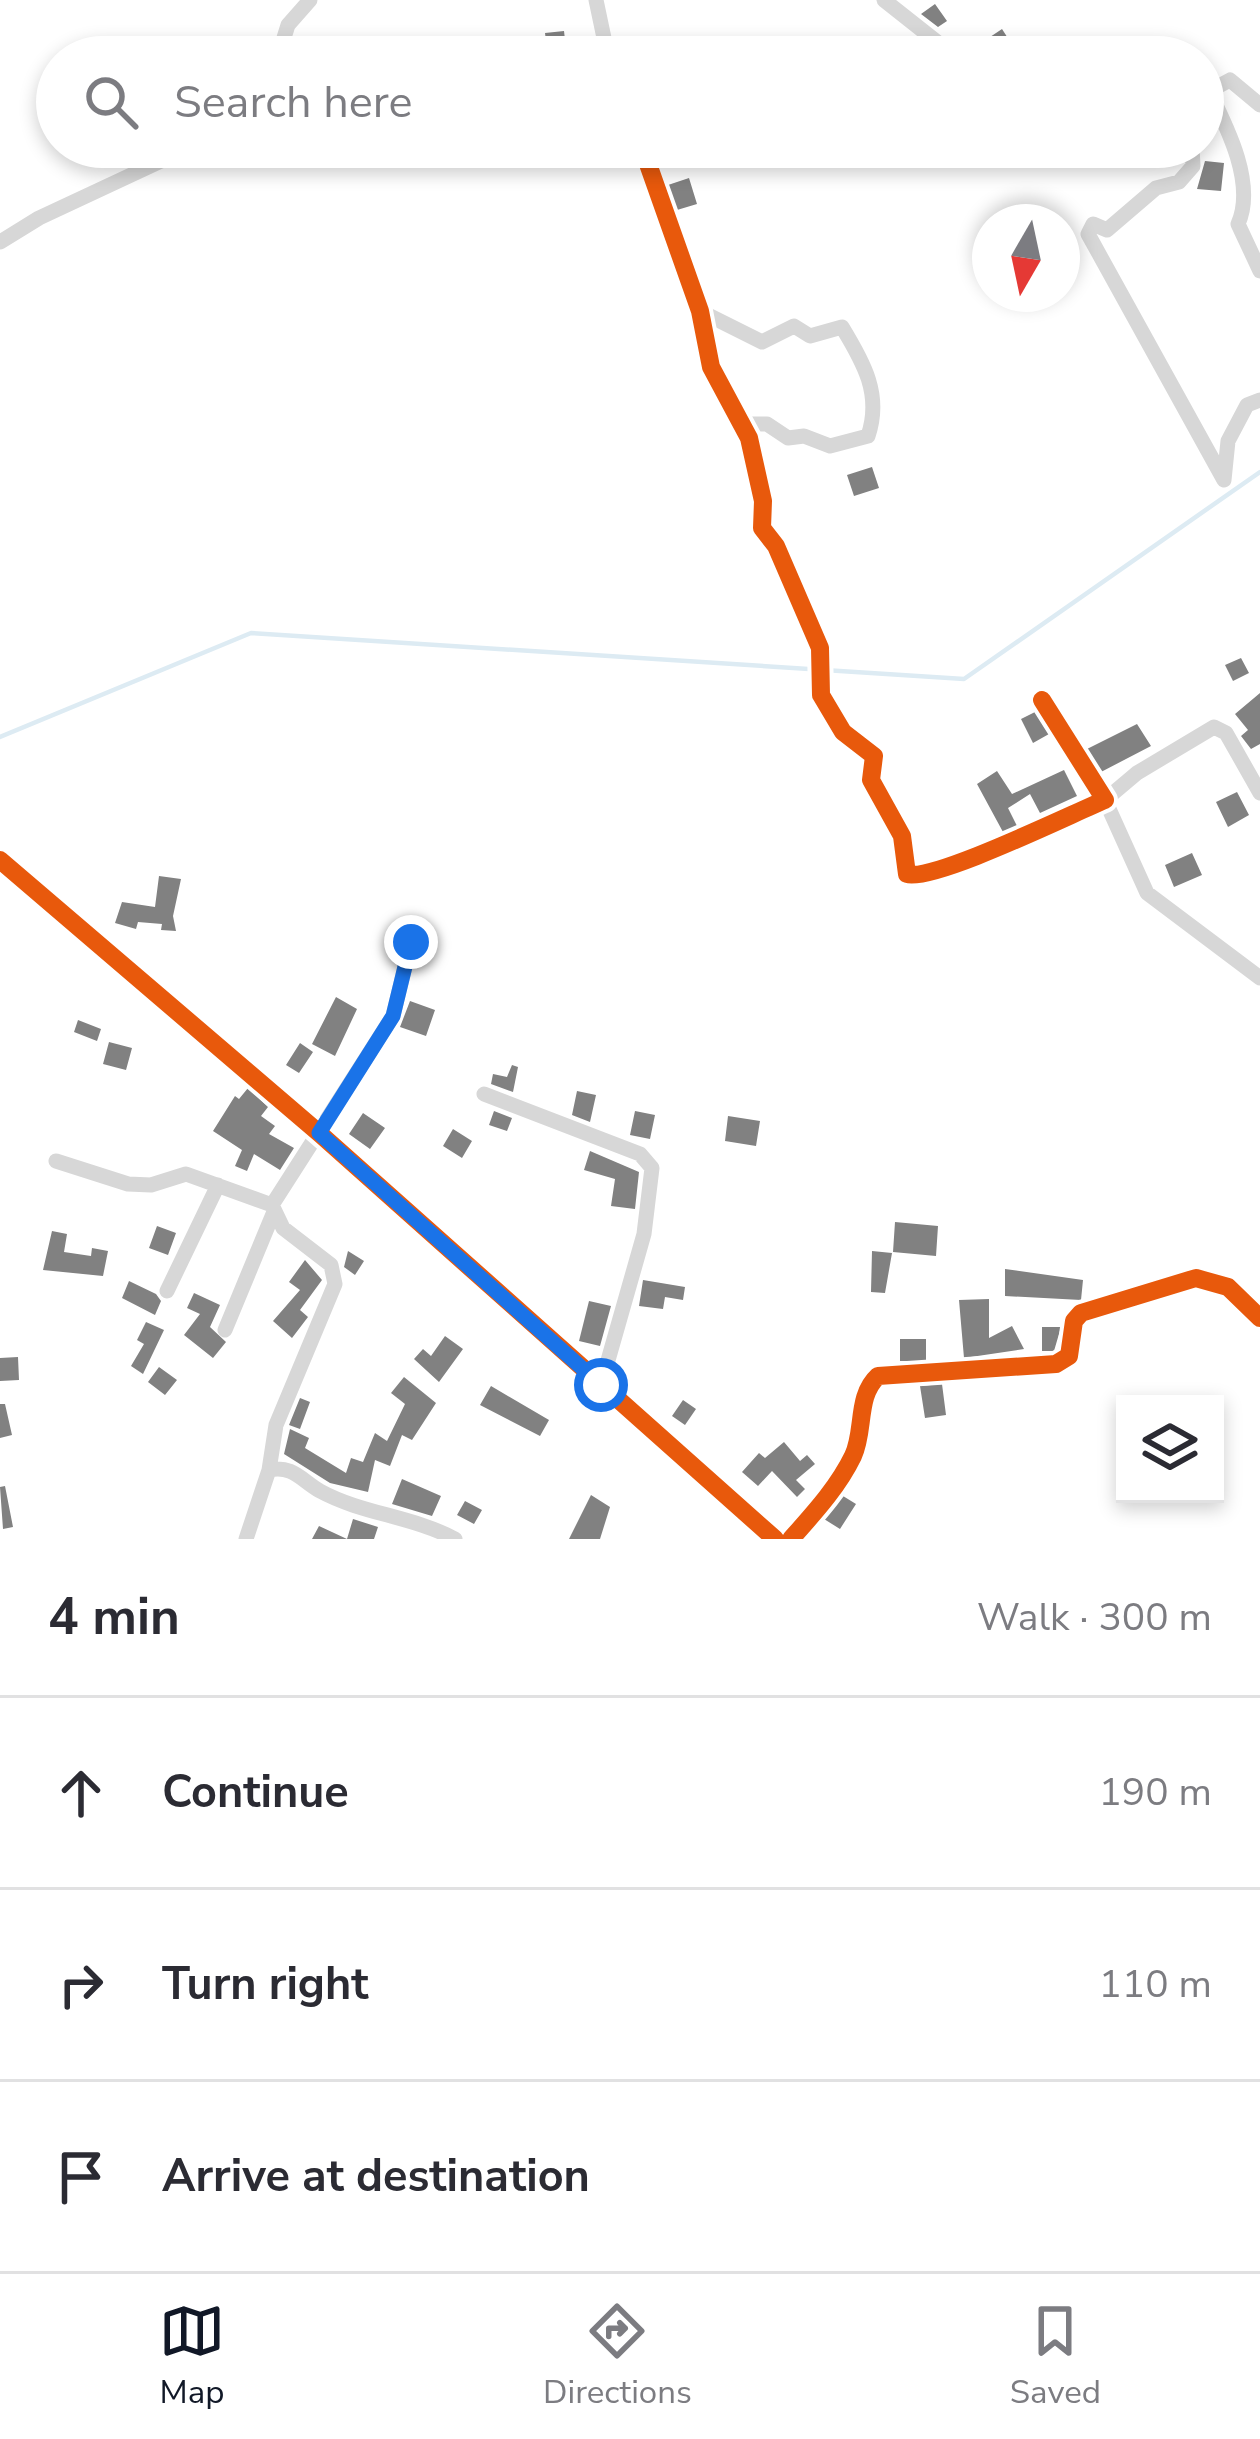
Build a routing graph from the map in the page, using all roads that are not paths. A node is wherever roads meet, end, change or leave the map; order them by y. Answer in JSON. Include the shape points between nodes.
{"nodes":[{"id":1,"x":310,"y":0,"type":"edge"},
{"id":2,"x":596,"y":0,"type":"edge"},
{"id":3,"x":884,"y":0,"type":"edge"},
{"id":4,"x":285,"y":36,"type":"edge"},
{"id":5,"x":604,"y":36,"type":"edge"},
{"id":6,"x":929,"y":36,"type":"edge"},
{"id":7,"x":1224,"y":83,"type":"edge"},
{"id":8,"x":1260,"y":105,"type":"edge"},
{"id":9,"x":1224,"y":125,"type":"edge"},
{"id":10,"x":149,"y":168,"type":"edge"},
{"id":11,"x":649,"y":168,"type":"edge"},
{"id":12,"x":1190,"y":168,"type":"edge"},
{"id":13,"x":0,"y":242,"type":"edge"},
{"id":14,"x":1260,"y":271,"type":"edge"},
{"id":15,"x":700,"y":310,"type":"junction"},
{"id":16,"x":1260,"y":400,"type":"edge"},
{"id":17,"x":742,"y":424,"type":"junction"},
{"id":18,"x":1042,"y":700,"type":"dead end"},
{"id":19,"x":1260,"y":794,"type":"edge"},
{"id":20,"x":1105,"y":800,"type":"junction"},
{"id":21,"x":0,"y":860,"type":"edge"},
{"id":22,"x":411,"y":942,"type":"dead end"},
{"id":23,"x":1260,"y":978,"type":"edge"},
{"id":24,"x":484,"y":1094,"type":"dead end"},
{"id":25,"x":319,"y":1133,"type":"junction"},
{"id":26,"x":56,"y":1161,"type":"dead end"},
{"id":27,"x":218,"y":1185,"type":"junction"},
{"id":28,"x":272,"y":1209,"type":"junction"},
{"id":29,"x":166,"y":1291,"type":"dead end"},
{"id":30,"x":1260,"y":1318,"type":"edge"},
{"id":31,"x":225,"y":1330,"type":"dead end"},
{"id":32,"x":601,"y":1385,"type":"junction"},
{"id":33,"x":269,"y":1470,"type":"junction"},
{"id":34,"x":246,"y":1539,"type":"edge"},
{"id":35,"x":455,"y":1539,"type":"edge"},
{"id":36,"x":775,"y":1539,"type":"edge"},
{"id":37,"x":791,"y":1539,"type":"edge"}],
"edges":[{"from":1,"to":4,"type":"street"},
{"from":2,"to":5,"type":"street"},
{"from":3,"to":6,"type":"street"},
{"from":7,"to":8,"type":"street"},
{"from":9,"to":14,"type":"street","via":[[1235,144],[1244,211],[1238,224]]},
{"from":10,"to":13,"type":"street"},
{"from":11,"to":15,"type":"street"},
{"from":12,"to":16,"type":"street","via":[[1107,230],[1093,224],[1088,234],[1224,480],[1228,441],[1246,405]]},
{"from":15,"to":17,"type":"street","via":[[711,368]]},
{"from":15,"to":17,"type":"street","via":[[762,342],[794,326],[810,336],[842,327],[866,365],[877,412],[868,436],[830,446],[788,438],[767,424]]},
{"from":17,"to":20,"type":"street","via":[[763,501],[762,529],[802,600],[821,695],[843,732],[874,756],[871,780],[902,836],[907,874],[957,864]]},
{"from":18,"to":20,"type":"street"},
{"from":19,"to":20,"type":"street","via":[[1226,733],[1214,728]]},
{"from":20,"to":23,"type":"street","via":[[1147,893]]},
{"from":21,"to":25,"type":"street"},
{"from":22,"to":25,"type":"street","via":[[393,1016]]},
{"from":24,"to":32,"type":"street","via":[[640,1154],[652,1168],[644,1234]]},
{"from":25,"to":28,"type":"street"},
{"from":25,"to":32,"type":"street"},
{"from":26,"to":27,"type":"street","via":[[128,1184],[186,1174]]},
{"from":27,"to":28,"type":"street"},
{"from":27,"to":29,"type":"street"},
{"from":28,"to":31,"type":"street"},
{"from":28,"to":33,"type":"street","via":[[283,1228],[331,1265],[335,1283],[276,1424]]},
{"from":30,"to":37,"type":"street","via":[[1228,1287],[1196,1279],[1081,1313],[1069,1356],[1056,1364],[878,1376],[848,1465]]},
{"from":32,"to":36,"type":"street"},
{"from":33,"to":34,"type":"street"},
{"from":33,"to":35,"type":"street","via":[[288,1468],[345,1503]]}]}
